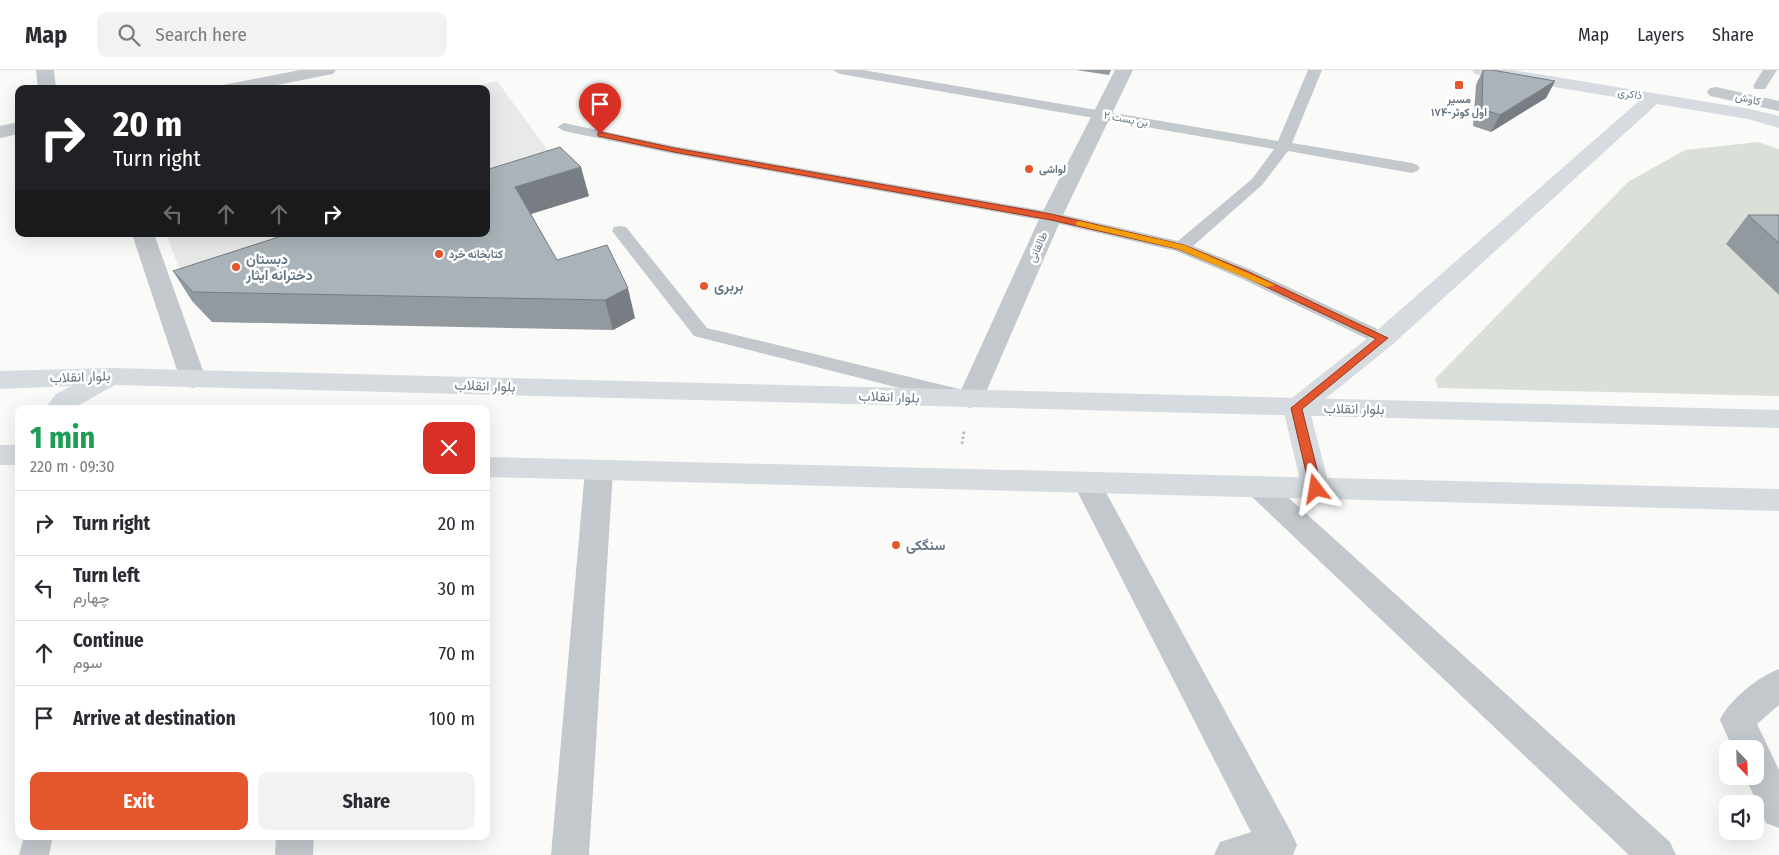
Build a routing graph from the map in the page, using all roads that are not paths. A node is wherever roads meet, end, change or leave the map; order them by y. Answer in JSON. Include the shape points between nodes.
{"nodes":[{"id":1,"x":45,"y":70,"type":"edge"},
{"id":2,"x":327,"y":70,"type":"edge"},
{"id":3,"x":840,"y":70,"type":"edge"},
{"id":4,"x":1124,"y":70,"type":"edge"},
{"id":5,"x":1315,"y":70,"type":"edge"},
{"id":6,"x":1481,"y":70,"type":"edge"},
{"id":7,"x":1770,"y":70,"type":"edge"},
{"id":8,"x":47,"y":85,"type":"edge"},
{"id":9,"x":249,"y":85,"type":"edge"},
{"id":10,"x":1760,"y":86,"type":"dead end"},
{"id":11,"x":1716,"y":92,"type":"dead end"},
{"id":12,"x":1653,"y":98,"type":"junction"},
{"id":13,"x":1779,"y":106,"type":"edge"},
{"id":14,"x":1102,"y":115,"type":"junction"},
{"id":15,"x":1779,"y":122,"type":"edge"},
{"id":16,"x":564,"y":127,"type":"dead end"},
{"id":17,"x":15,"y":129,"type":"edge"},
{"id":18,"x":0,"y":132,"type":"edge"},
{"id":19,"x":1283,"y":147,"type":"junction"},
{"id":20,"x":1412,"y":168,"type":"dead end"},
{"id":21,"x":1051,"y":217,"type":"junction"},
{"id":22,"x":620,"y":231,"type":"dead end"},
{"id":23,"x":144,"y":237,"type":"edge"},
{"id":24,"x":1181,"y":247,"type":"junction"},
{"id":25,"x":1383,"y":338,"type":"junction"},
{"id":26,"x":112,"y":376,"type":"junction"},
{"id":27,"x":193,"y":379,"type":"junction"},
{"id":28,"x":0,"y":380,"type":"edge"},
{"id":29,"x":970,"y":399,"type":"junction"},
{"id":30,"x":61,"y":405,"type":"edge"},
{"id":31,"x":1296,"y":408,"type":"junction"},
{"id":32,"x":1779,"y":419,"type":"edge"},
{"id":33,"x":0,"y":455,"type":"edge"},
{"id":34,"x":15,"y":455,"type":"edge"},
{"id":35,"x":490,"y":467,"type":"edge"},
{"id":36,"x":599,"y":470,"type":"junction"},
{"id":37,"x":1087,"y":483,"type":"junction"},
{"id":38,"x":1259,"y":487,"type":"junction"},
{"id":39,"x":1316,"y":489,"type":"junction"},
{"id":40,"x":1779,"y":500,"type":"edge"},
{"id":41,"x":1779,"y":684,"type":"edge"},
{"id":42,"x":1747,"y":740,"type":"edge"},
{"id":43,"x":1764,"y":778,"type":"edge"},
{"id":44,"x":1779,"y":810,"type":"edge"},
{"id":45,"x":38,"y":840,"type":"edge"},
{"id":46,"x":295,"y":840,"type":"edge"},
{"id":47,"x":34,"y":855,"type":"edge"},
{"id":48,"x":294,"y":855,"type":"edge"},
{"id":49,"x":570,"y":855,"type":"edge"},
{"id":50,"x":1233,"y":855,"type":"edge"},
{"id":51,"x":1657,"y":855,"type":"edge"}],
"edges":[{"from":1,"to":8,"type":"street"},
{"from":2,"to":9,"type":"street"},
{"from":3,"to":14,"type":"lane","name":"بن بست ۲"},
{"from":4,"to":14,"type":"street","name":"طالقانی"},
{"from":5,"to":19,"type":"lane"},
{"from":6,"to":12,"type":"main road","name":"ذاکری"},
{"from":7,"to":10,"type":"lane"},
{"from":11,"to":13,"type":"street","name":"کاوش"},
{"from":12,"to":15,"type":"main road","name":"ذاکری"},
{"from":12,"to":25,"type":"main road"},
{"from":14,"to":19,"type":"lane","name":"بن بست ۲"},
{"from":14,"to":21,"type":"street","name":"طالقانی"},
{"from":16,"to":21,"type":"lane","via":[[674,150]]},
{"from":17,"to":18,"type":"street"},
{"from":19,"to":20,"type":"lane","name":"بن بست ۲"},
{"from":19,"to":24,"type":"lane","via":[[1257,182]]},
{"from":21,"to":24,"type":"lane"},
{"from":21,"to":29,"type":"street","name":"طالقانی"},
{"from":22,"to":29,"type":"lane","via":[[701,332]]},
{"from":23,"to":27,"type":"street"},
{"from":24,"to":25,"type":"lane"},
{"from":25,"to":31,"type":"main road"},
{"from":26,"to":27,"type":"main road","name":"بلوار انقلاب"},
{"from":26,"to":28,"type":"main road","name":"بلوار انقلاب"},
{"from":26,"to":30,"type":"main road"},
{"from":27,"to":29,"type":"main road","name":"بلوار انقلاب"},
{"from":29,"to":31,"type":"main road","name":"بلوار انقلاب"},
{"from":31,"to":32,"type":"main road","name":"بلوار انقلاب"},
{"from":31,"to":39,"type":"main road"},
{"from":33,"to":34,"type":"main road"},
{"from":35,"to":36,"type":"main road"},
{"from":36,"to":37,"type":"main road"},
{"from":36,"to":49,"type":"street"},
{"from":37,"to":38,"type":"main road"},
{"from":37,"to":50,"type":"street","via":[[1278,845]]},
{"from":38,"to":39,"type":"main road"},
{"from":38,"to":51,"type":"street"},
{"from":39,"to":40,"type":"main road"},
{"from":41,"to":42,"type":"street","via":[[1737,720]]},
{"from":43,"to":44,"type":"street"},
{"from":45,"to":47,"type":"lane"},
{"from":46,"to":48,"type":"street"}]}
